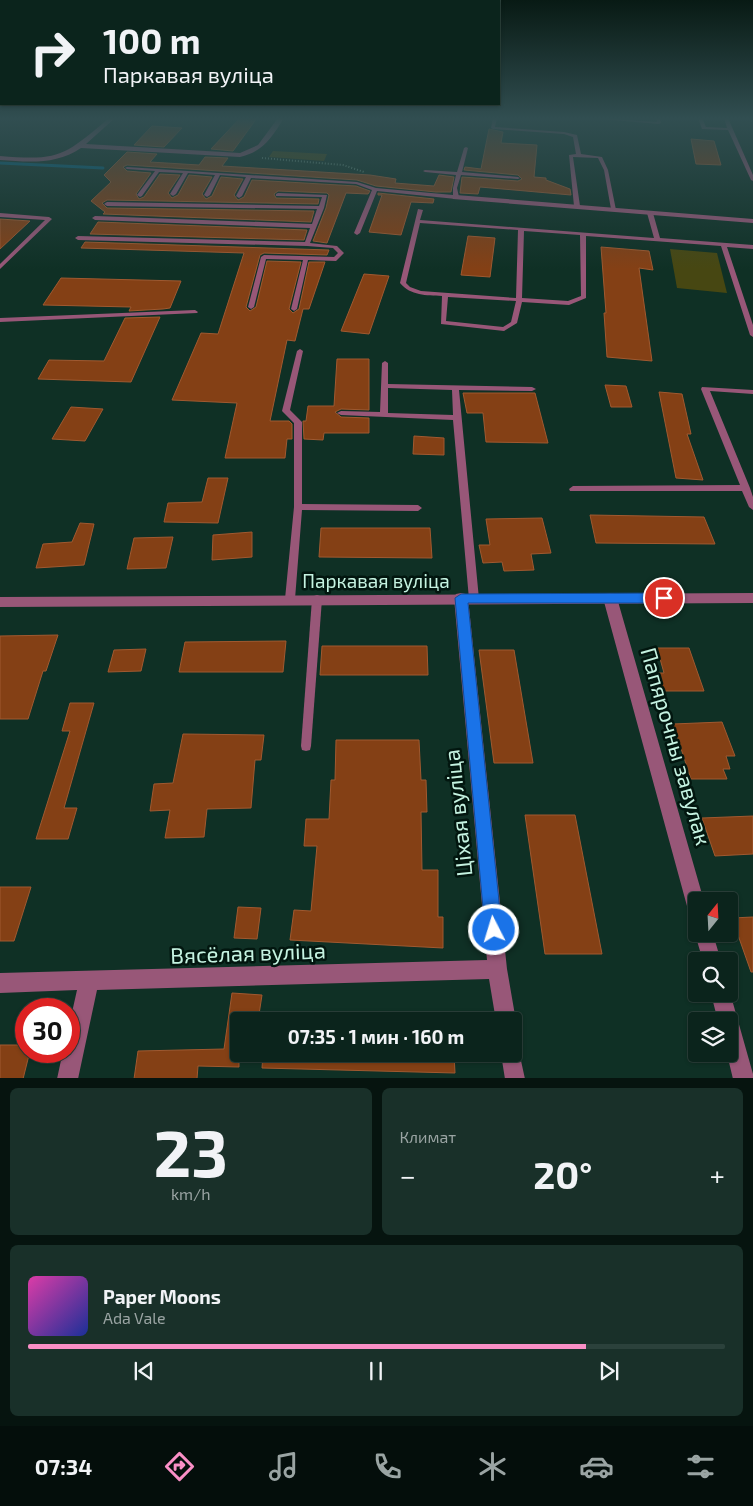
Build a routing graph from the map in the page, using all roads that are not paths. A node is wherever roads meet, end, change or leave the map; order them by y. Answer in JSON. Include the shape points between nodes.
{"nodes":[{"id":1,"x":132,"y":168,"type":"edge"},
{"id":2,"x":461,"y":168,"type":"edge"},
{"id":3,"x":573,"y":168,"type":"edge"},
{"id":4,"x":605,"y":168,"type":"edge"},
{"id":5,"x":748,"y":168,"type":"edge"},
{"id":6,"x":158,"y":170,"type":"junction"},
{"id":7,"x":425,"y":171,"type":"dead end"},
{"id":8,"x":186,"y":172,"type":"junction"},
{"id":9,"x":218,"y":174,"type":"junction"},
{"id":10,"x":459,"y":174,"type":"junction"},
{"id":11,"x":249,"y":176,"type":"junction"},
{"id":12,"x":518,"y":178,"type":"dead end"},
{"id":13,"x":753,"y":180,"type":"edge"},
{"id":14,"x":375,"y":189,"type":"junction"},
{"id":15,"x":173,"y":194,"type":"dead end"},
{"id":16,"x":140,"y":195,"type":"dead end"},
{"id":17,"x":206,"y":195,"type":"dead end"},
{"id":18,"x":278,"y":195,"type":"dead end"},
{"id":19,"x":239,"y":196,"type":"dead end"},
{"id":20,"x":456,"y":197,"type":"junction"},
{"id":21,"x":107,"y":204,"type":"dead end"},
{"id":22,"x":577,"y":206,"type":"junction"},
{"id":23,"x":321,"y":208,"type":"junction"},
{"id":24,"x":614,"y":209,"type":"junction"},
{"id":25,"x":420,"y":210,"type":"dead end"},
{"id":26,"x":650,"y":212,"type":"junction"},
{"id":27,"x":0,"y":215,"type":"edge"},
{"id":28,"x":95,"y":218,"type":"dead end"},
{"id":29,"x":417,"y":221,"type":"junction"},
{"id":30,"x":753,"y":221,"type":"edge"},
{"id":31,"x":313,"y":226,"type":"junction"},
{"id":32,"x":521,"y":229,"type":"junction"},
{"id":33,"x":357,"y":233,"type":"dead end"},
{"id":34,"x":583,"y":234,"type":"junction"},
{"id":35,"x":78,"y":238,"type":"dead end"},
{"id":36,"x":657,"y":239,"type":"junction"},
{"id":37,"x":307,"y":244,"type":"junction"},
{"id":38,"x":723,"y":244,"type":"junction"},
{"id":39,"x":753,"y":247,"type":"edge"},
{"id":40,"x":306,"y":258,"type":"junction"},
{"id":41,"x":0,"y":267,"type":"edge"},
{"id":42,"x":445,"y":295,"type":"junction"},
{"id":43,"x":519,"y":300,"type":"junction"},
{"id":44,"x":251,"y":307,"type":"dead end"},
{"id":45,"x":294,"y":309,"type":"dead end"},
{"id":46,"x":195,"y":312,"type":"dead end"},
{"id":47,"x":0,"y":320,"type":"edge"},
{"id":48,"x":753,"y":335,"type":"edge"},
{"id":49,"x":300,"y":351,"type":"dead end"},
{"id":50,"x":385,"y":363,"type":"dead end"},
{"id":51,"x":384,"y":386,"type":"junction"},
{"id":52,"x":455,"y":387,"type":"junction"},
{"id":53,"x":532,"y":389,"type":"dead end"},
{"id":54,"x":753,"y":392,"type":"edge"},
{"id":55,"x":341,"y":413,"type":"dead end"},
{"id":56,"x":384,"y":415,"type":"junction"},
{"id":57,"x":457,"y":418,"type":"junction"},
{"id":58,"x":574,"y":488,"type":"dead end"},
{"id":59,"x":746,"y":488,"type":"junction"},
{"id":60,"x":753,"y":507,"type":"edge"},
{"id":61,"x":298,"y":508,"type":"junction"},
{"id":62,"x":418,"y":508,"type":"dead end"},
{"id":63,"x":610,"y":598,"type":"junction"},
{"id":64,"x":753,"y":598,"type":"edge"},
{"id":65,"x":290,"y":599,"type":"junction"},
{"id":66,"x":317,"y":599,"type":"junction"},
{"id":67,"x":468,"y":599,"type":"junction"},
{"id":68,"x":0,"y":602,"type":"edge"},
{"id":69,"x":306,"y":746,"type":"dead end"},
{"id":70,"x":692,"y":892,"type":"edge"},
{"id":71,"x":497,"y":969,"type":"junction"},
{"id":72,"x":89,"y":980,"type":"junction"},
{"id":73,"x":0,"y":983,"type":"edge"},
{"id":74,"x":504,"y":1012,"type":"edge"},
{"id":75,"x":738,"y":1057,"type":"edge"},
{"id":76,"x":512,"y":1062,"type":"edge"},
{"id":77,"x":67,"y":1078,"type":"edge"},
{"id":78,"x":515,"y":1078,"type":"edge"},
{"id":79,"x":744,"y":1078,"type":"edge"}],
"edges":[{"from":1,"to":6,"type":"lane"},
{"from":2,"to":10,"type":"lane"},
{"from":3,"to":22,"type":"lane"},
{"from":4,"to":24,"type":"lane"},
{"from":5,"to":13,"type":"lane"},
{"from":6,"to":8,"type":"lane"},
{"from":6,"to":16,"type":"lane"},
{"from":7,"to":10,"type":"lane"},
{"from":8,"to":9,"type":"lane"},
{"from":8,"to":15,"type":"lane"},
{"from":9,"to":11,"type":"lane"},
{"from":9,"to":17,"type":"lane"},
{"from":10,"to":12,"type":"lane"},
{"from":10,"to":20,"type":"lane"},
{"from":11,"to":14,"type":"lane","via":[[357,183]]},
{"from":11,"to":19,"type":"lane"},
{"from":14,"to":20,"type":"lane"},
{"from":14,"to":33,"type":"lane"},
{"from":18,"to":23,"type":"lane","via":[[325,196]]},
{"from":20,"to":22,"type":"street"},
{"from":21,"to":23,"type":"lane"},
{"from":22,"to":24,"type":"street"},
{"from":23,"to":31,"type":"lane"},
{"from":24,"to":26,"type":"street"},
{"from":25,"to":29,"type":"lane"},
{"from":26,"to":30,"type":"street"},
{"from":26,"to":36,"type":"lane"},
{"from":27,"to":41,"type":"lane","via":[[49,219]]},
{"from":28,"to":31,"type":"lane"},
{"from":29,"to":32,"type":"lane"},
{"from":29,"to":42,"type":"lane","via":[[403,283],[420,293]]},
{"from":31,"to":37,"type":"lane"},
{"from":32,"to":34,"type":"lane"},
{"from":32,"to":43,"type":"lane"},
{"from":34,"to":36,"type":"lane"},
{"from":34,"to":43,"type":"lane","via":[[584,297],[569,303]]},
{"from":35,"to":37,"type":"lane"},
{"from":36,"to":38,"type":"lane"},
{"from":37,"to":40,"type":"lane","via":[[335,247],[341,254],[336,259]]},
{"from":38,"to":39,"type":"lane"},
{"from":38,"to":48,"type":"lane"},
{"from":40,"to":44,"type":"lane","via":[[264,257]]},
{"from":40,"to":45,"type":"lane"},
{"from":42,"to":43,"type":"lane"},
{"from":42,"to":43,"type":"lane","via":[[443,323],[504,329],[514,323]]},
{"from":46,"to":47,"type":"lane"},
{"from":49,"to":61,"type":"lane","via":[[286,411],[298,422]]},
{"from":50,"to":51,"type":"lane"},
{"from":51,"to":52,"type":"lane"},
{"from":51,"to":56,"type":"lane"},
{"from":52,"to":53,"type":"lane"},
{"from":52,"to":57,"type":"lane"},
{"from":54,"to":59,"type":"lane","via":[[706,389]]},
{"from":55,"to":56,"type":"lane"},
{"from":56,"to":57,"type":"lane"},
{"from":57,"to":67,"type":"lane"},
{"from":58,"to":59,"type":"lane"},
{"from":59,"to":60,"type":"lane"},
{"from":61,"to":62,"type":"lane"},
{"from":61,"to":65,"type":"lane"},
{"from":63,"to":64,"type":"street","name":"Паркавая вуліца"},
{"from":63,"to":67,"type":"street","name":"Паркавая вуліца"},
{"from":63,"to":70,"type":"street","name":"Папярочны завулак"},
{"from":65,"to":66,"type":"street","name":"Паркавая вуліца"},
{"from":65,"to":68,"type":"street","name":"Паркавая вуліца"},
{"from":66,"to":67,"type":"street","name":"Паркавая вуліца"},
{"from":66,"to":69,"type":"lane"},
{"from":67,"to":71,"type":"street","name":"Ціхая вуліца"},
{"from":71,"to":72,"type":"street","name":"Вясёлая вуліца"},
{"from":71,"to":74,"type":"street","name":"Ціхая вуліца"},
{"from":72,"to":73,"type":"street","name":"Вясёлая вуліца"},
{"from":72,"to":77,"type":"street"},
{"from":75,"to":79,"type":"street"},
{"from":76,"to":78,"type":"street"}]}
